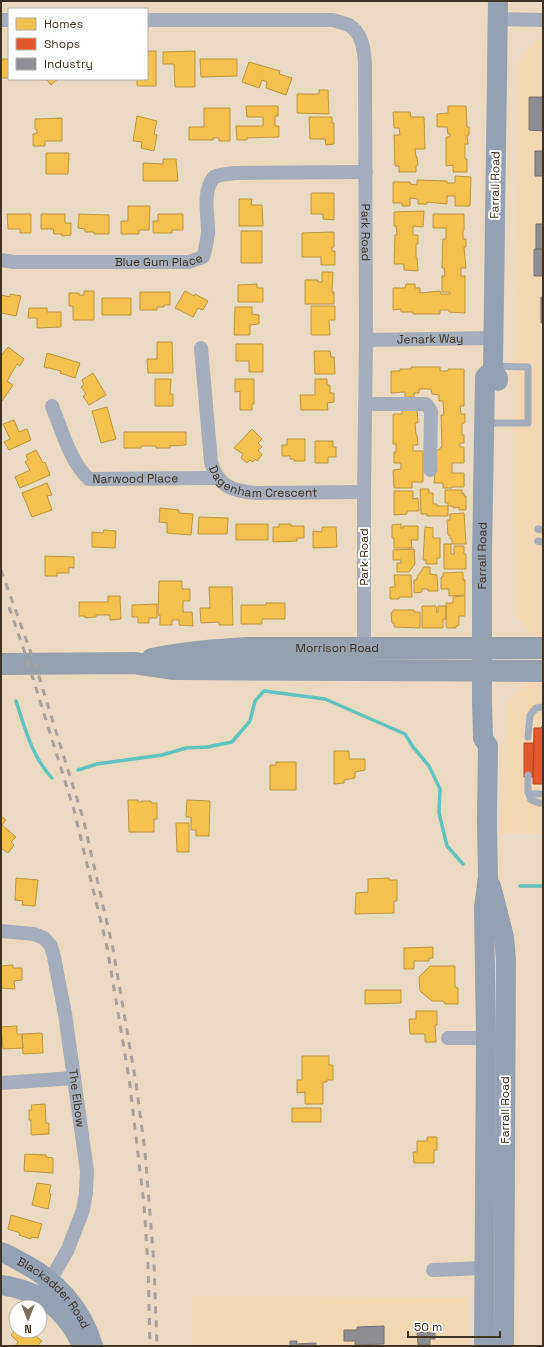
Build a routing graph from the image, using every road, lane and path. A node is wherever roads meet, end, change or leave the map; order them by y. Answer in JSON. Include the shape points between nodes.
{"nodes":[{"id":1,"x":498,"y":10,"type":"edge"},
{"id":2,"x":148,"y":20,"type":"edge"},
{"id":3,"x":543,"y":20,"type":"edge"},
{"id":4,"x":366,"y":172,"type":"junction"},
{"id":5,"x":1,"y":260,"type":"edge"},
{"id":6,"x":493,"y":338,"type":"junction"},
{"id":7,"x":366,"y":340,"type":"junction"},
{"id":8,"x":201,"y":348,"type":"dead end"},
{"id":9,"x":493,"y":368,"type":"junction"},
{"id":10,"x":366,"y":404,"type":"junction"},
{"id":11,"x":52,"y":406,"type":"dead end"},
{"id":12,"x":491,"y":423,"type":"junction"},
{"id":13,"x":430,"y":470,"type":"dead end"},
{"id":14,"x":218,"y":478,"type":"junction"},
{"id":15,"x":364,"y":492,"type":"junction"},
{"id":16,"x":364,"y":648,"type":"junction"},
{"id":17,"x":488,"y":648,"type":"junction"},
{"id":18,"x":543,"y":648,"type":"edge"},
{"id":19,"x":134,"y":663,"type":"junction"},
{"id":20,"x":1,"y":664,"type":"edge"},
{"id":21,"x":488,"y":670,"type":"junction"},
{"id":22,"x":543,"y":671,"type":"edge"},
{"id":23,"x":543,"y":707,"type":"edge"},
{"id":24,"x":528,"y":737,"type":"dead end"},
{"id":25,"x":528,"y":775,"type":"dead end"},
{"id":26,"x":529,"y":794,"type":"junction"},
{"id":27,"x":543,"y":794,"type":"edge"},
{"id":28,"x":543,"y":803,"type":"edge"},
{"id":29,"x":1,"y":931,"type":"edge"},
{"id":30,"x":495,"y":949,"type":"junction"},
{"id":31,"x":486,"y":1015,"type":"junction"},
{"id":32,"x":506,"y":1015,"type":"junction"},
{"id":33,"x":448,"y":1038,"type":"dead end"},
{"id":34,"x":486,"y":1038,"type":"junction"},
{"id":35,"x":74,"y":1078,"type":"junction"},
{"id":36,"x":1,"y":1083,"type":"edge"},
{"id":37,"x":505,"y":1100,"type":"junction"},
{"id":38,"x":486,"y":1101,"type":"junction"},
{"id":39,"x":505,"y":1169,"type":"junction"},
{"id":40,"x":485,"y":1170,"type":"junction"},
{"id":41,"x":1,"y":1252,"type":"edge"},
{"id":42,"x":485,"y":1268,"type":"junction"},
{"id":43,"x":433,"y":1270,"type":"dead end"},
{"id":44,"x":1,"y":1285,"type":"edge"},
{"id":45,"x":44,"y":1288,"type":"junction"},
{"id":46,"x":83,"y":1346,"type":"edge"},
{"id":47,"x":93,"y":1346,"type":"edge"},
{"id":48,"x":484,"y":1346,"type":"edge"},
{"id":49,"x":504,"y":1346,"type":"edge"}],
"edges":[{"from":1,"to":3,"type":"street"},
{"from":1,"to":6,"type":"main road","name":"Farrall Road"},
{"from":2,"to":4,"type":"street","name":"Park Road","via":[[333,20],[349,25],[359,35],[364,50]]},
{"from":4,"to":5,"type":"street","name":"Blue Gum Place","via":[[235,173],[214,177],[208,188],[208,234],[205,251],[203,257],[189,262]]},
{"from":4,"to":7,"type":"street","name":"Park Road"},
{"from":6,"to":7,"type":"street","name":"Jenark Way"},
{"from":6,"to":9,"type":"main road","name":"Farrall Road"},
{"from":7,"to":10,"type":"street","name":"Park Road"},
{"from":8,"to":14,"type":"street","name":"Dagenham Crescent","via":[[211,462]]},
{"from":9,"to":12,"type":"main road","name":"Farrall Road","via":[[498,378]]},
{"from":9,"to":12,"type":"lane","via":[[528,367],[528,423]]},
{"from":10,"to":13,"type":"street","via":[[426,404],[431,411]]},
{"from":10,"to":15,"type":"street","name":"Park Road"},
{"from":11,"to":14,"type":"street","name":"Narwood Place","via":[[74,460],[89,479]]},
{"from":12,"to":17,"type":"main road","name":"Farrall Road","via":[[482,554]]},
{"from":14,"to":15,"type":"street","name":"Dagenham Crescent","via":[[232,489],[256,493]]},
{"from":15,"to":16,"type":"street","name":"Park Road"},
{"from":16,"to":17,"type":"main road","name":"Morrison Road"},
{"from":16,"to":19,"type":"main road","name":"Morrison Road","via":[[248,648],[201,651]]},
{"from":17,"to":18,"type":"main road","name":"Morrison Road"},
{"from":17,"to":21,"type":"main road","name":"Farrall Road"},
{"from":19,"to":20,"type":"main road","name":"Morrison Road"},
{"from":19,"to":21,"type":"main road","name":"Morrison Road","via":[[174,669]]},
{"from":21,"to":22,"type":"main road","name":"Morrison Road"},
{"from":21,"to":30,"type":"main road","name":"Farrall Road","via":[[493,737],[488,746],[488,877],[504,938]]},
{"from":23,"to":24,"type":"lane","via":[[536,708],[530,715]]},
{"from":25,"to":26,"type":"lane"},
{"from":26,"to":27,"type":"lane"},
{"from":26,"to":28,"type":"lane","via":[[531,800]]},
{"from":29,"to":35,"type":"street","name":"The Elbow","via":[[34,934],[44,938],[51,946],[65,1014]]},
{"from":30,"to":31,"type":"main road","name":"Farrall Road"},
{"from":30,"to":32,"type":"main road","name":"Farrall Road"},
{"from":31,"to":32,"type":"main road"},
{"from":31,"to":34,"type":"main road","name":"Farrall Road"},
{"from":32,"to":37,"type":"main road","name":"Farrall Road"},
{"from":33,"to":34,"type":"street"},
{"from":34,"to":38,"type":"main road","name":"Farrall Road"},
{"from":35,"to":36,"type":"street"},
{"from":35,"to":45,"type":"street","name":"The Elbow","via":[[87,1171],[86,1192],[83,1210],[68,1249]]},
{"from":37,"to":38,"type":"main road"},
{"from":37,"to":39,"type":"main road","name":"Farrall Road"},
{"from":38,"to":40,"type":"main road","name":"Farrall Road"},
{"from":39,"to":40,"type":"main road"},
{"from":39,"to":49,"type":"main road","name":"Farrall Road"},
{"from":40,"to":42,"type":"main road","name":"Farrall Road"},
{"from":41,"to":45,"type":"main road","name":"Blackadder Road","via":[[30,1266]]},
{"from":42,"to":43,"type":"street"},
{"from":42,"to":48,"type":"main road","name":"Farrall Road"},
{"from":44,"to":45,"type":"main road","name":"Blackadder Road"},
{"from":45,"to":46,"type":"main road","name":"Blackadder Road","via":[[52,1304],[70,1324]]},
{"from":45,"to":47,"type":"main road","name":"Blackadder Road","via":[[66,1295],[87,1329]]}]}
